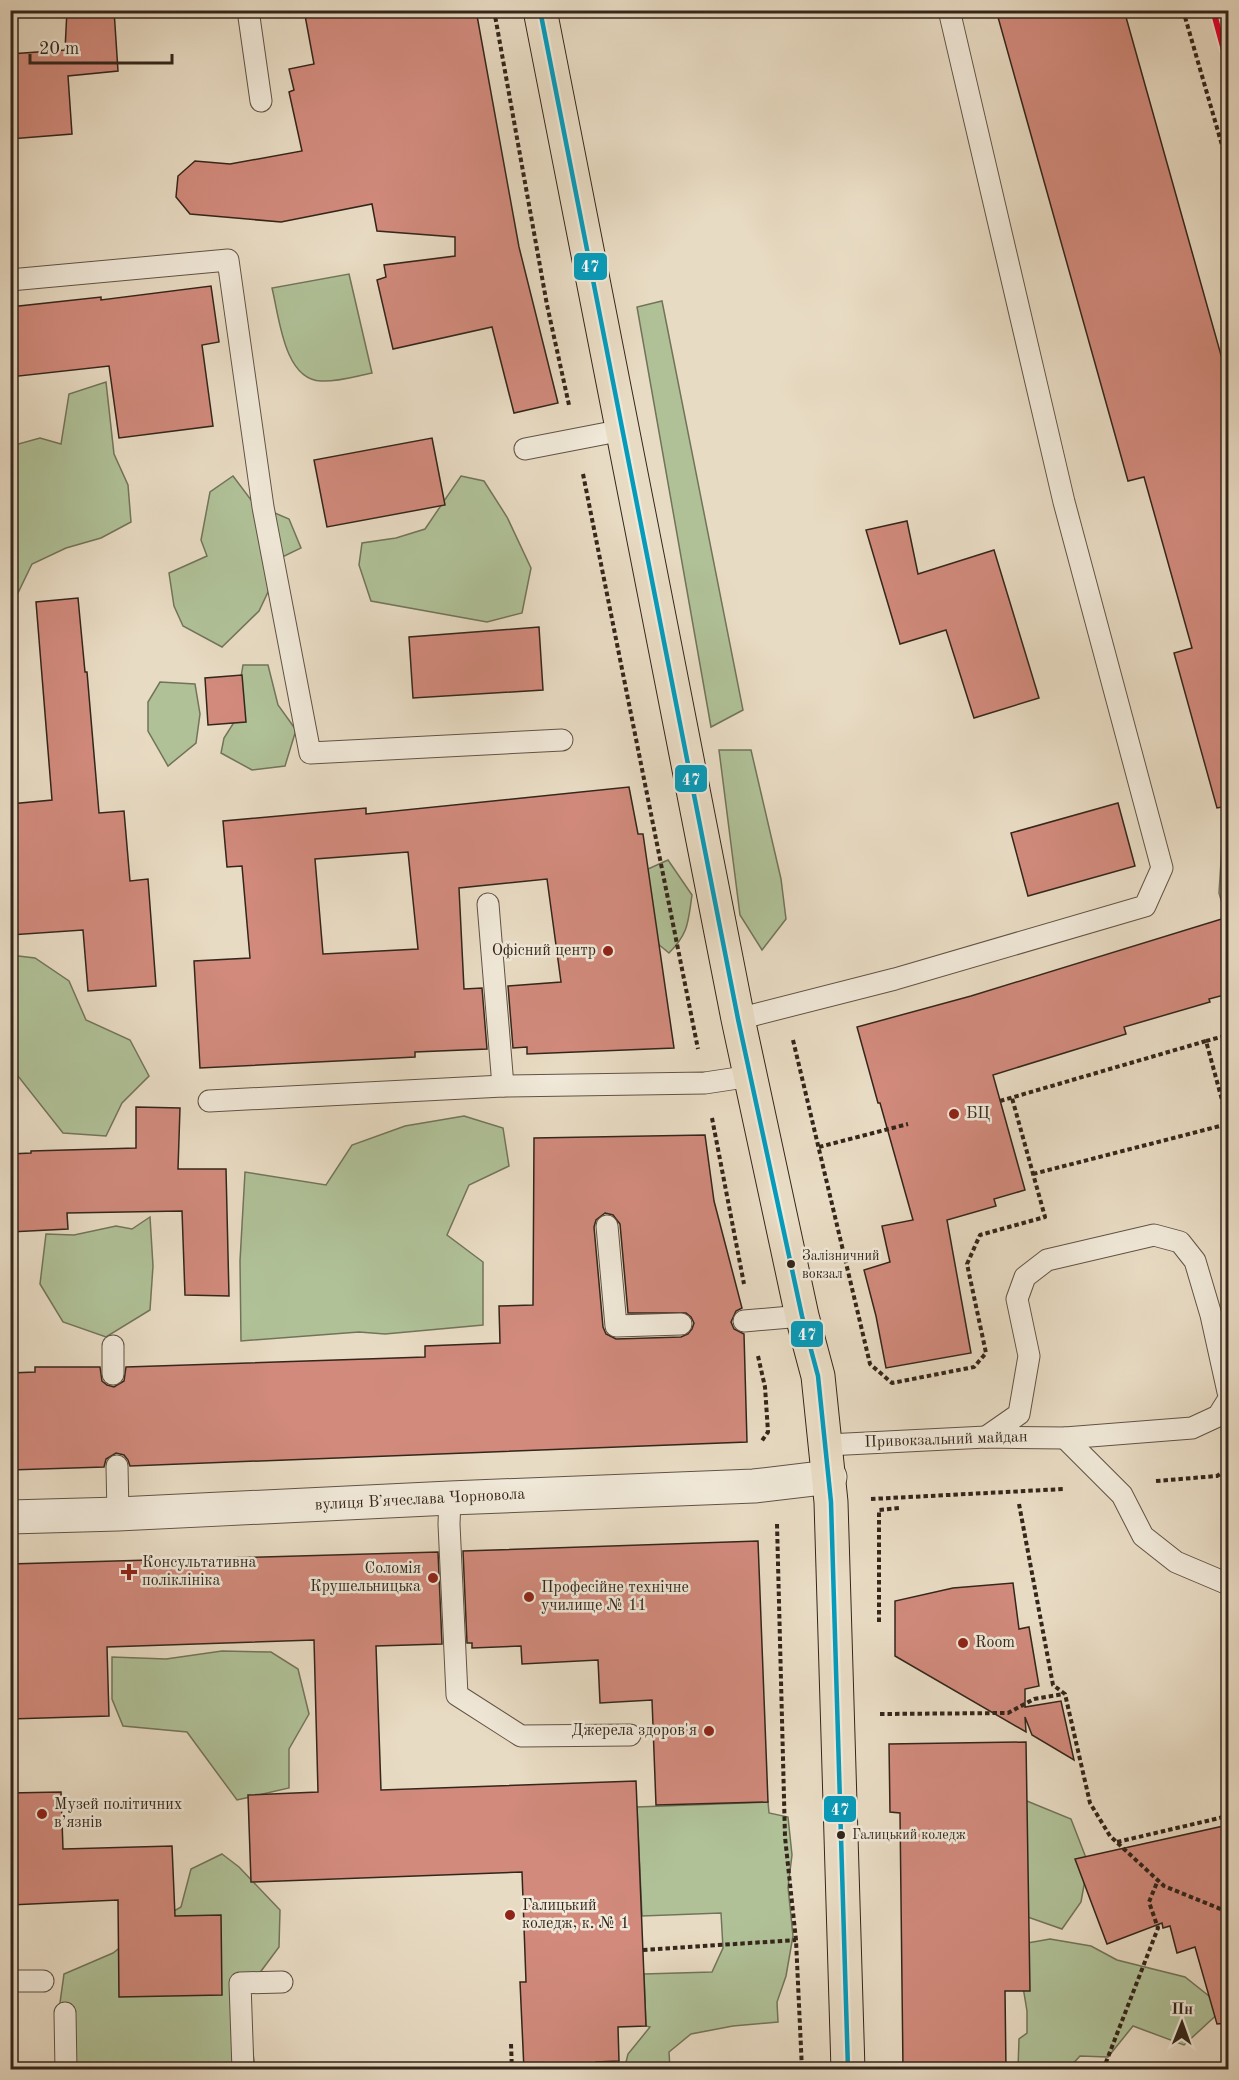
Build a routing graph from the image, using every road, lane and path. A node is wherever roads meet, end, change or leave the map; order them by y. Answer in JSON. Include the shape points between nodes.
{"nodes":[{"id":1,"x":248,"y":10,"type":"edge"},
{"id":2,"x":494,"y":10,"type":"edge"},
{"id":3,"x":540,"y":10,"type":"edge"},
{"id":4,"x":949,"y":10,"type":"edge"},
{"id":5,"x":1183,"y":10,"type":"edge"},
{"id":6,"x":261,"y":100,"type":"dead end"},
{"id":7,"x":1228,"y":166,"type":"edge"},
{"id":8,"x":10,"y":280,"type":"edge"},
{"id":9,"x":623,"y":430,"type":"junction"},
{"id":10,"x":576,"y":439,"type":"junction"},
{"id":11,"x":525,"y":449,"type":"dead end"},
{"id":12,"x":562,"y":741,"type":"dead end"},
{"id":13,"x":488,"y":904,"type":"dead end"},
{"id":14,"x":784,"y":1008,"type":"junction"},
{"id":15,"x":738,"y":1019,"type":"junction"},
{"id":16,"x":1228,"y":1035,"type":"edge"},
{"id":17,"x":1206,"y":1041,"type":"junction"},
{"id":18,"x":751,"y":1076,"type":"junction"},
{"id":19,"x":705,"y":1083,"type":"junction"},
{"id":20,"x":503,"y":1086,"type":"junction"},
{"id":21,"x":1012,"y":1098,"type":"junction"},
{"id":22,"x":208,"y":1101,"type":"dead end"},
{"id":23,"x":1000,"y":1101,"type":"dead end"},
{"id":24,"x":1228,"y":1123,"type":"edge"},
{"id":25,"x":908,"y":1124,"type":"dead end"},
{"id":26,"x":819,"y":1147,"type":"junction"},
{"id":27,"x":1033,"y":1174,"type":"junction"},
{"id":28,"x":607,"y":1226,"type":"dead end"},
{"id":29,"x":802,"y":1316,"type":"junction"},
{"id":30,"x":747,"y":1321,"type":"junction"},
{"id":31,"x":681,"y":1324,"type":"dead end"},
{"id":32,"x":113,"y":1346,"type":"dead end"},
{"id":33,"x":113,"y":1374,"type":"dead end"},
{"id":34,"x":1228,"y":1392,"type":"edge"},
{"id":35,"x":1228,"y":1400,"type":"edge"},
{"id":36,"x":986,"y":1437,"type":"junction"},
{"id":37,"x":1065,"y":1438,"type":"junction"},
{"id":38,"x":827,"y":1445,"type":"junction"},
{"id":39,"x":758,"y":1446,"type":"dead end"},
{"id":40,"x":117,"y":1466,"type":"dead end"},
{"id":41,"x":830,"y":1477,"type":"junction"},
{"id":42,"x":450,"y":1498,"type":"junction"},
{"id":43,"x":1018,"y":1504,"type":"dead end"},
{"id":44,"x":900,"y":1508,"type":"dead end"},
{"id":45,"x":879,"y":1510,"type":"dead end"},
{"id":46,"x":118,"y":1514,"type":"junction"},
{"id":47,"x":10,"y":1517,"type":"edge"},
{"id":48,"x":767,"y":1523,"type":"dead end"},
{"id":49,"x":1228,"y":1584,"type":"edge"},
{"id":50,"x":1065,"y":1694,"type":"junction"},
{"id":51,"x":880,"y":1714,"type":"dead end"},
{"id":52,"x":630,"y":1735,"type":"dead end"},
{"id":53,"x":1228,"y":1816,"type":"edge"},
{"id":54,"x":1116,"y":1842,"type":"junction"},
{"id":55,"x":1158,"y":1880,"type":"junction"},
{"id":56,"x":1228,"y":1912,"type":"edge"},
{"id":57,"x":796,"y":1941,"type":"junction"},
{"id":58,"x":643,"y":1950,"type":"dead end"},
{"id":59,"x":10,"y":1981,"type":"edge"},
{"id":60,"x":43,"y":1981,"type":"dead end"},
{"id":61,"x":282,"y":1982,"type":"dead end"},
{"id":62,"x":64,"y":2013,"type":"dead end"},
{"id":63,"x":511,"y":2044,"type":"dead end"},
{"id":64,"x":66,"y":2070,"type":"edge"},
{"id":65,"x":243,"y":2070,"type":"edge"},
{"id":66,"x":512,"y":2070,"type":"edge"},
{"id":67,"x":802,"y":2070,"type":"edge"},
{"id":68,"x":848,"y":2070,"type":"edge"},
{"id":69,"x":1103,"y":2070,"type":"edge"}],
"edges":[{"from":1,"to":6,"type":"lane"},
{"from":2,"to":10,"type":"path","via":[[547,306]]},
{"from":3,"to":9,"type":"main road"},
{"from":4,"to":14,"type":"lane","via":[[1064,502],[1162,868],[1145,906],[895,980]]},
{"from":5,"to":7,"type":"path"},
{"from":8,"to":12,"type":"lane","via":[[228,260],[263,507],[310,753]]},
{"from":9,"to":10,"type":"lane"},
{"from":9,"to":15,"type":"main road"},
{"from":10,"to":11,"type":"lane"},
{"from":10,"to":19,"type":"path"},
{"from":13,"to":20,"type":"lane"},
{"from":14,"to":15,"type":"lane"},
{"from":14,"to":26,"type":"path"},
{"from":15,"to":18,"type":"main road"},
{"from":16,"to":17,"type":"path"},
{"from":17,"to":21,"type":"path"},
{"from":17,"to":24,"type":"path"},
{"from":18,"to":19,"type":"lane"},
{"from":18,"to":29,"type":"main road"},
{"from":19,"to":20,"type":"lane"},
{"from":19,"to":30,"type":"path"},
{"from":20,"to":22,"type":"lane"},
{"from":21,"to":23,"type":"path"},
{"from":21,"to":27,"type":"path"},
{"from":24,"to":27,"type":"path"},
{"from":25,"to":26,"type":"path"},
{"from":26,"to":27,"type":"path","via":[[870,1364],[892,1383],[974,1367],[986,1353],[967,1264],[980,1235],[1045,1217]]},
{"from":28,"to":31,"type":"lane","via":[[616,1326]]},
{"from":29,"to":30,"type":"lane"},
{"from":29,"to":38,"type":"main road","via":[[818,1376]]},
{"from":30,"to":39,"type":"path","via":[[765,1387],[768,1432]]},
{"from":32,"to":33,"type":"lane"},
{"from":34,"to":36,"type":"lane","via":[[1195,1261],[1180,1242],[1154,1235],[1047,1260],[1025,1276],[1017,1299],[1029,1356],[1019,1414]]},
{"from":35,"to":37,"type":"lane","name":"Привокзальний майдан","via":[[1218,1416],[1192,1428]]},
{"from":36,"to":37,"type":"lane","name":"Привокзальний майдан"},
{"from":36,"to":38,"type":"lane","name":"Привокзальний майдан"},
{"from":37,"to":49,"type":"lane","via":[[1122,1495],[1143,1536],[1176,1562]]},
{"from":38,"to":41,"type":"main road"},
{"from":40,"to":46,"type":"lane"},
{"from":41,"to":42,"type":"street","name":"вулиця Вʼячеслава Чорновола","via":[[754,1486]]},
{"from":41,"to":68,"type":"main road"},
{"from":42,"to":46,"type":"street","name":"вулиця Вʼячеслава Чорновола"},
{"from":42,"to":52,"type":"lane","via":[[457,1695],[521,1737]]},
{"from":43,"to":50,"type":"path","via":[[1053,1685]]},
{"from":44,"to":45,"type":"path"},
{"from":46,"to":47,"type":"street","name":"вулиця Вʼячеслава Чорновола"},
{"from":48,"to":57,"type":"path","via":[[777,1520],[785,1837]]},
{"from":50,"to":51,"type":"path","via":[[1034,1699],[1008,1713]]},
{"from":50,"to":54,"type":"path","via":[[1090,1803]]},
{"from":53,"to":54,"type":"path"},
{"from":54,"to":55,"type":"path"},
{"from":55,"to":56,"type":"path"},
{"from":55,"to":69,"type":"path","via":[[1149,1902],[1158,1928]]},
{"from":57,"to":58,"type":"path"},
{"from":57,"to":67,"type":"path"},
{"from":59,"to":60,"type":"lane"},
{"from":61,"to":65,"type":"lane","via":[[240,1983]]},
{"from":62,"to":64,"type":"lane"},
{"from":63,"to":66,"type":"path"}]}
